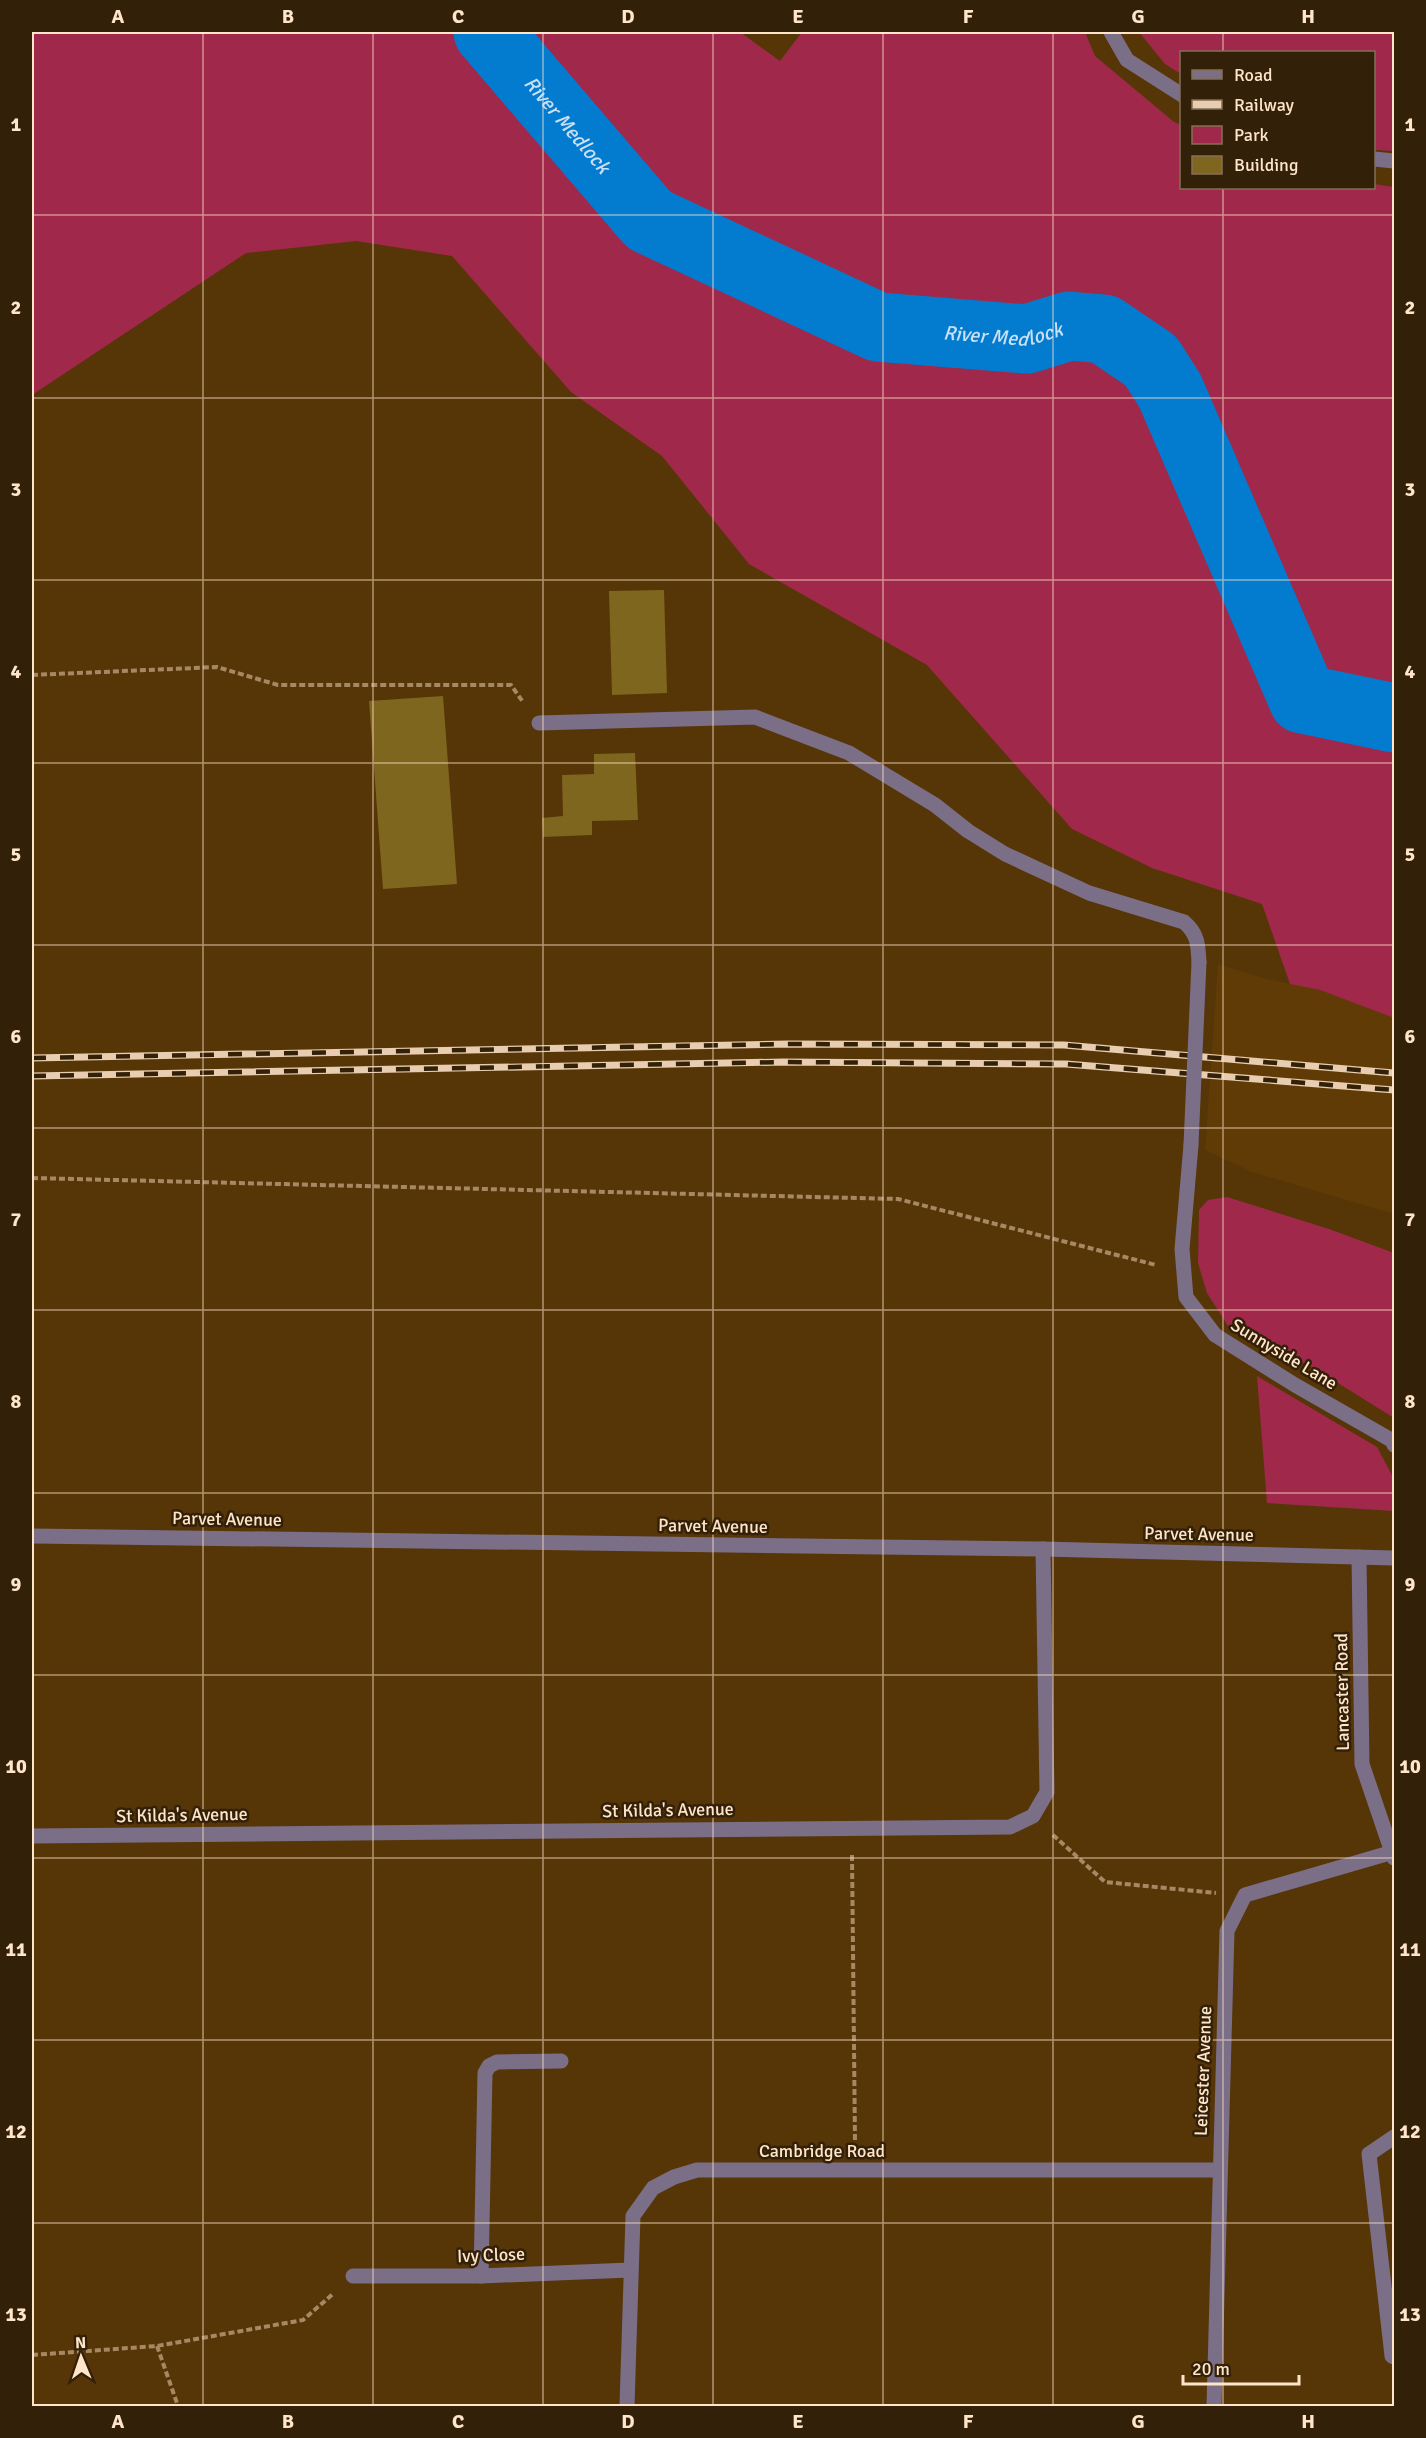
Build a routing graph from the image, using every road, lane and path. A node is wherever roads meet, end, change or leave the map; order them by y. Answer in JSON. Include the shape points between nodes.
{"nodes":[{"id":1,"x":1111,"y":32,"type":"edge"},
{"id":2,"x":1180,"y":94,"type":"edge"},
{"id":3,"x":1375,"y":159,"type":"edge"},
{"id":4,"x":1395,"y":161,"type":"edge"},
{"id":5,"x":32,"y":675,"type":"edge"},
{"id":6,"x":539,"y":723,"type":"joint"},
{"id":7,"x":32,"y":1178,"type":"edge"},
{"id":8,"x":1183,"y":1272,"type":"junction"},
{"id":9,"x":1395,"y":1445,"type":"edge"},
{"id":10,"x":32,"y":1536,"type":"edge"},
{"id":11,"x":1043,"y":1549,"type":"junction"},
{"id":12,"x":1359,"y":1557,"type":"junction"},
{"id":13,"x":1395,"y":1558,"type":"edge"},
{"id":14,"x":1033,"y":1816,"type":"junction"},
{"id":15,"x":852,"y":1828,"type":"junction"},
{"id":16,"x":32,"y":1836,"type":"edge"},
{"id":17,"x":1394,"y":1855,"type":"edge"},
{"id":18,"x":1245,"y":1895,"type":"junction"},
{"id":19,"x":561,"y":2061,"type":"dead end"},
{"id":20,"x":1395,"y":2136,"type":"edge"},
{"id":21,"x":1220,"y":2170,"type":"junction"},
{"id":22,"x":855,"y":2171,"type":"junction"},
{"id":23,"x":630,"y":2270,"type":"junction"},
{"id":24,"x":353,"y":2276,"type":"joint"},
{"id":25,"x":481,"y":2276,"type":"junction"},
{"id":26,"x":157,"y":2346,"type":"junction"},
{"id":27,"x":32,"y":2355,"type":"edge"},
{"id":28,"x":1395,"y":2357,"type":"edge"},
{"id":29,"x":178,"y":2406,"type":"edge"},
{"id":30,"x":627,"y":2406,"type":"edge"},
{"id":31,"x":1214,"y":2406,"type":"edge"}],
"edges":[{"from":1,"to":2,"type":"street","via":[[1127,60]]},
{"from":3,"to":4,"type":"street"},
{"from":5,"to":6,"type":"path","via":[[217,667],[278,684],[511,685]]},
{"from":6,"to":8,"type":"street","name":"Sunnyside Lane","bridge":true,"via":[[755,717],[849,753],[935,805],[1005,854],[1089,893],[1184,922],[1198,940],[1199,962]]},
{"from":7,"to":8,"type":"path","via":[[898,1199]]},
{"from":8,"to":9,"type":"street","name":"Sunnyside Lane","via":[[1186,1297],[1215,1335]]},
{"from":10,"to":11,"type":"street","name":"Parvet Avenue"},
{"from":11,"to":12,"type":"street","name":"Parvet Avenue"},
{"from":11,"to":14,"type":"street","via":[[1047,1792]]},
{"from":12,"to":13,"type":"street","name":"Parvet Avenue"},
{"from":12,"to":17,"type":"street","name":"Lancaster Road","via":[[1362,1764]]},
{"from":14,"to":15,"type":"street","name":"St Kilda's Avenue","via":[[1010,1827]]},
{"from":14,"to":18,"type":"path","via":[[1105,1882]]},
{"from":15,"to":16,"type":"street","name":"St Kilda's Avenue"},
{"from":15,"to":22,"type":"path"},
{"from":17,"to":18,"type":"street"},
{"from":18,"to":21,"type":"street","name":"Leicester Avenue","via":[[1227,1931]]},
{"from":19,"to":25,"type":"street","via":[[497,2062],[485,2073]]},
{"from":20,"to":28,"type":"street","via":[[1370,2154]]},
{"from":21,"to":22,"type":"street","name":"Cambridge Road"},
{"from":21,"to":31,"type":"street","name":"Leicester Avenue"},
{"from":22,"to":23,"type":"street","name":"Cambridge Road","via":[[697,2170],[674,2177],[653,2188],[633,2216]]},
{"from":23,"to":25,"type":"street","name":"Ivy Close"},
{"from":23,"to":30,"type":"street","name":"Cambridge Road"},
{"from":24,"to":25,"type":"street","name":"Ivy Close"},
{"from":24,"to":26,"type":"path","via":[[303,2320]]},
{"from":26,"to":27,"type":"path"},
{"from":26,"to":29,"type":"path"}]}
